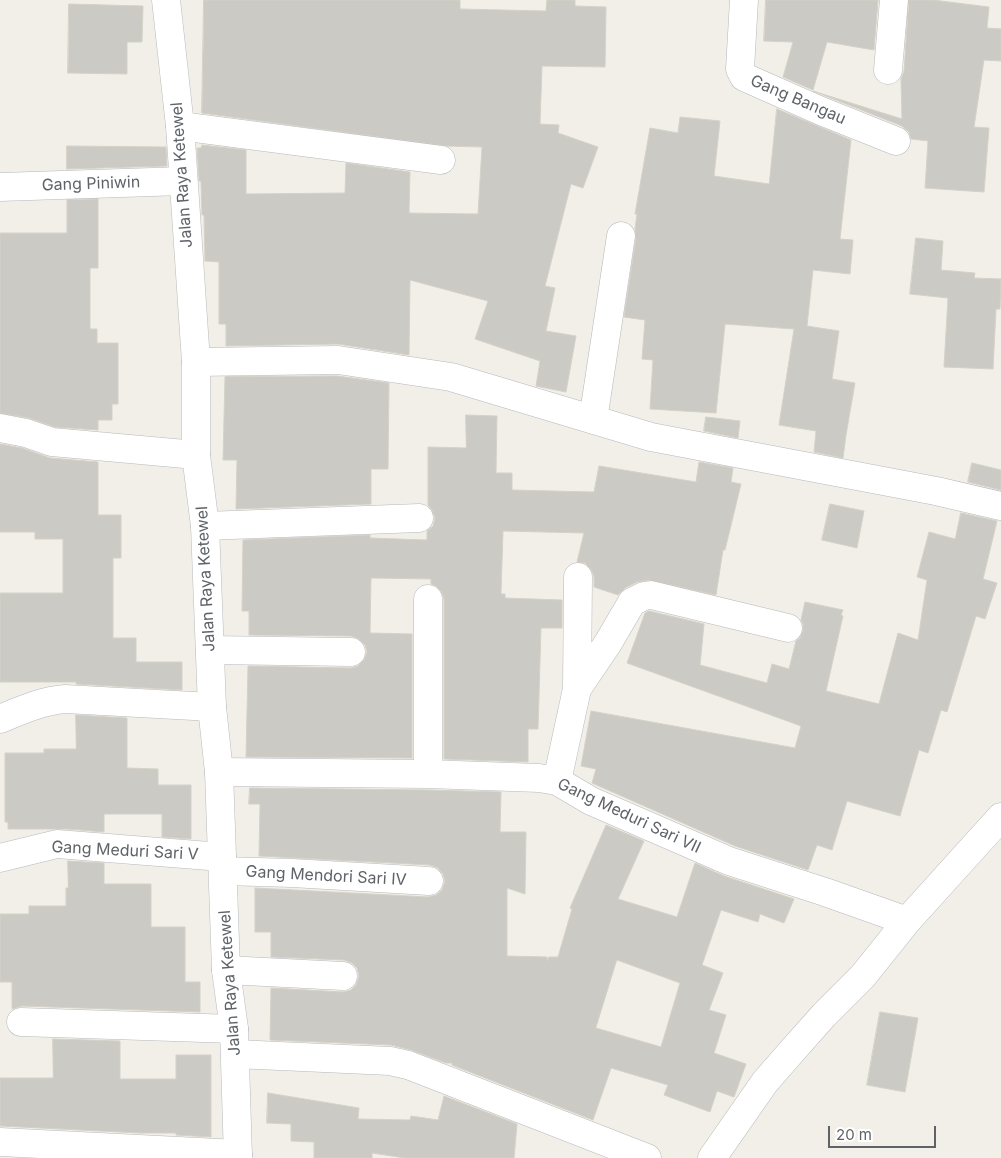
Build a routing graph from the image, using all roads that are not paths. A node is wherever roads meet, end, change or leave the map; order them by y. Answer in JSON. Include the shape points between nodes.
{"nodes":[{"id":1,"x":166,"y":0,"type":"edge"},
{"id":2,"x":744,"y":0,"type":"edge"},
{"id":3,"x":894,"y":0,"type":"edge"},
{"id":4,"x":888,"y":70,"type":"dead end"},
{"id":5,"x":180,"y":126,"type":"junction"},
{"id":6,"x":896,"y":141,"type":"dead end"},
{"id":7,"x":441,"y":160,"type":"dead end"},
{"id":8,"x":183,"y":180,"type":"junction"},
{"id":9,"x":0,"y":187,"type":"edge"},
{"id":10,"x":621,"y":236,"type":"dead end"},
{"id":11,"x":196,"y":362,"type":"junction"},
{"id":12,"x":594,"y":420,"type":"junction"},
{"id":13,"x":0,"y":428,"type":"edge"},
{"id":14,"x":196,"y":455,"type":"junction"},
{"id":15,"x":1001,"y":506,"type":"edge"},
{"id":16,"x":419,"y":518,"type":"dead end"},
{"id":17,"x":205,"y":526,"type":"junction"},
{"id":18,"x":578,"y":577,"type":"dead end"},
{"id":19,"x":428,"y":599,"type":"dead end"},
{"id":20,"x":788,"y":628,"type":"dead end"},
{"id":21,"x":210,"y":650,"type":"junction"},
{"id":22,"x":351,"y":652,"type":"dead end"},
{"id":23,"x":577,"y":689,"type":"junction"},
{"id":24,"x":212,"y":707,"type":"junction"},
{"id":25,"x":0,"y":720,"type":"edge"},
{"id":26,"x":219,"y":772,"type":"junction"},
{"id":27,"x":428,"y":774,"type":"junction"},
{"id":28,"x":557,"y":781,"type":"junction"},
{"id":29,"x":1001,"y":817,"type":"edge"},
{"id":30,"x":0,"y":858,"type":"edge"},
{"id":31,"x":223,"y":864,"type":"junction"},
{"id":32,"x":429,"y":881,"type":"dead end"},
{"id":33,"x":907,"y":921,"type":"junction"},
{"id":34,"x":226,"y":970,"type":"junction"},
{"id":35,"x":343,"y":976,"type":"dead end"},
{"id":36,"x":21,"y":1022,"type":"dead end"},
{"id":37,"x":235,"y":1042,"type":"junction"},
{"id":38,"x":0,"y":1142,"type":"edge"},
{"id":39,"x":238,"y":1156,"type":"edge"},
{"id":40,"x":647,"y":1158,"type":"edge"},
{"id":41,"x":712,"y":1158,"type":"edge"}],
"edges":[{"from":1,"to":5,"type":"street","name":"Jalan Raya Ketewel"},
{"from":2,"to":6,"type":"street","name":"Gang Bangau","via":[[740,69],[744,77]]},
{"from":3,"to":4,"type":"street"},
{"from":5,"to":7,"type":"street"},
{"from":5,"to":8,"type":"street","name":"Jalan Raya Ketewel"},
{"from":8,"to":9,"type":"street","name":"Gang Piniwin"},
{"from":8,"to":11,"type":"street","name":"Jalan Raya Ketewel"},
{"from":10,"to":12,"type":"street"},
{"from":11,"to":12,"type":"street","via":[[338,360],[451,377]]},
{"from":11,"to":14,"type":"street","name":"Jalan Raya Ketewel"},
{"from":12,"to":15,"type":"street","via":[[651,437]]},
{"from":13,"to":14,"type":"street","via":[[52,442]]},
{"from":14,"to":17,"type":"street","name":"Jalan Raya Ketewel"},
{"from":16,"to":17,"type":"street"},
{"from":17,"to":21,"type":"street","name":"Jalan Raya Ketewel"},
{"from":18,"to":23,"type":"street"},
{"from":19,"to":27,"type":"street"},
{"from":20,"to":23,"type":"street","via":[[644,596],[632,602]]},
{"from":21,"to":22,"type":"street"},
{"from":21,"to":24,"type":"street","name":"Jalan Raya Ketewel"},
{"from":23,"to":28,"type":"street"},
{"from":24,"to":25,"type":"street","via":[[65,699],[32,705]]},
{"from":24,"to":26,"type":"street","name":"Jalan Raya Ketewel"},
{"from":26,"to":27,"type":"street","name":"Gang Meduri Sari VII"},
{"from":26,"to":31,"type":"street","name":"Jalan Raya Ketewel"},
{"from":27,"to":28,"type":"street","name":"Gang Meduri Sari VII"},
{"from":28,"to":33,"type":"street","name":"Gang Meduri Sari VII","via":[[591,801],[729,861]]},
{"from":29,"to":33,"type":"street"},
{"from":30,"to":31,"type":"street","name":"Gang Meduri Sari V","via":[[57,844]]},
{"from":31,"to":32,"type":"street","name":"Gang Mendori Sari IV"},
{"from":31,"to":34,"type":"street","name":"Jalan Raya Ketewel"},
{"from":33,"to":41,"type":"street","via":[[863,976],[765,1082]]},
{"from":34,"to":35,"type":"street"},
{"from":34,"to":37,"type":"street","name":"Jalan Raya Ketewel"},
{"from":36,"to":37,"type":"street"},
{"from":37,"to":39,"type":"street","name":"Jalan Raya Ketewel"},
{"from":37,"to":40,"type":"street","via":[[408,1065]]},
{"from":38,"to":39,"type":"street"}]}
